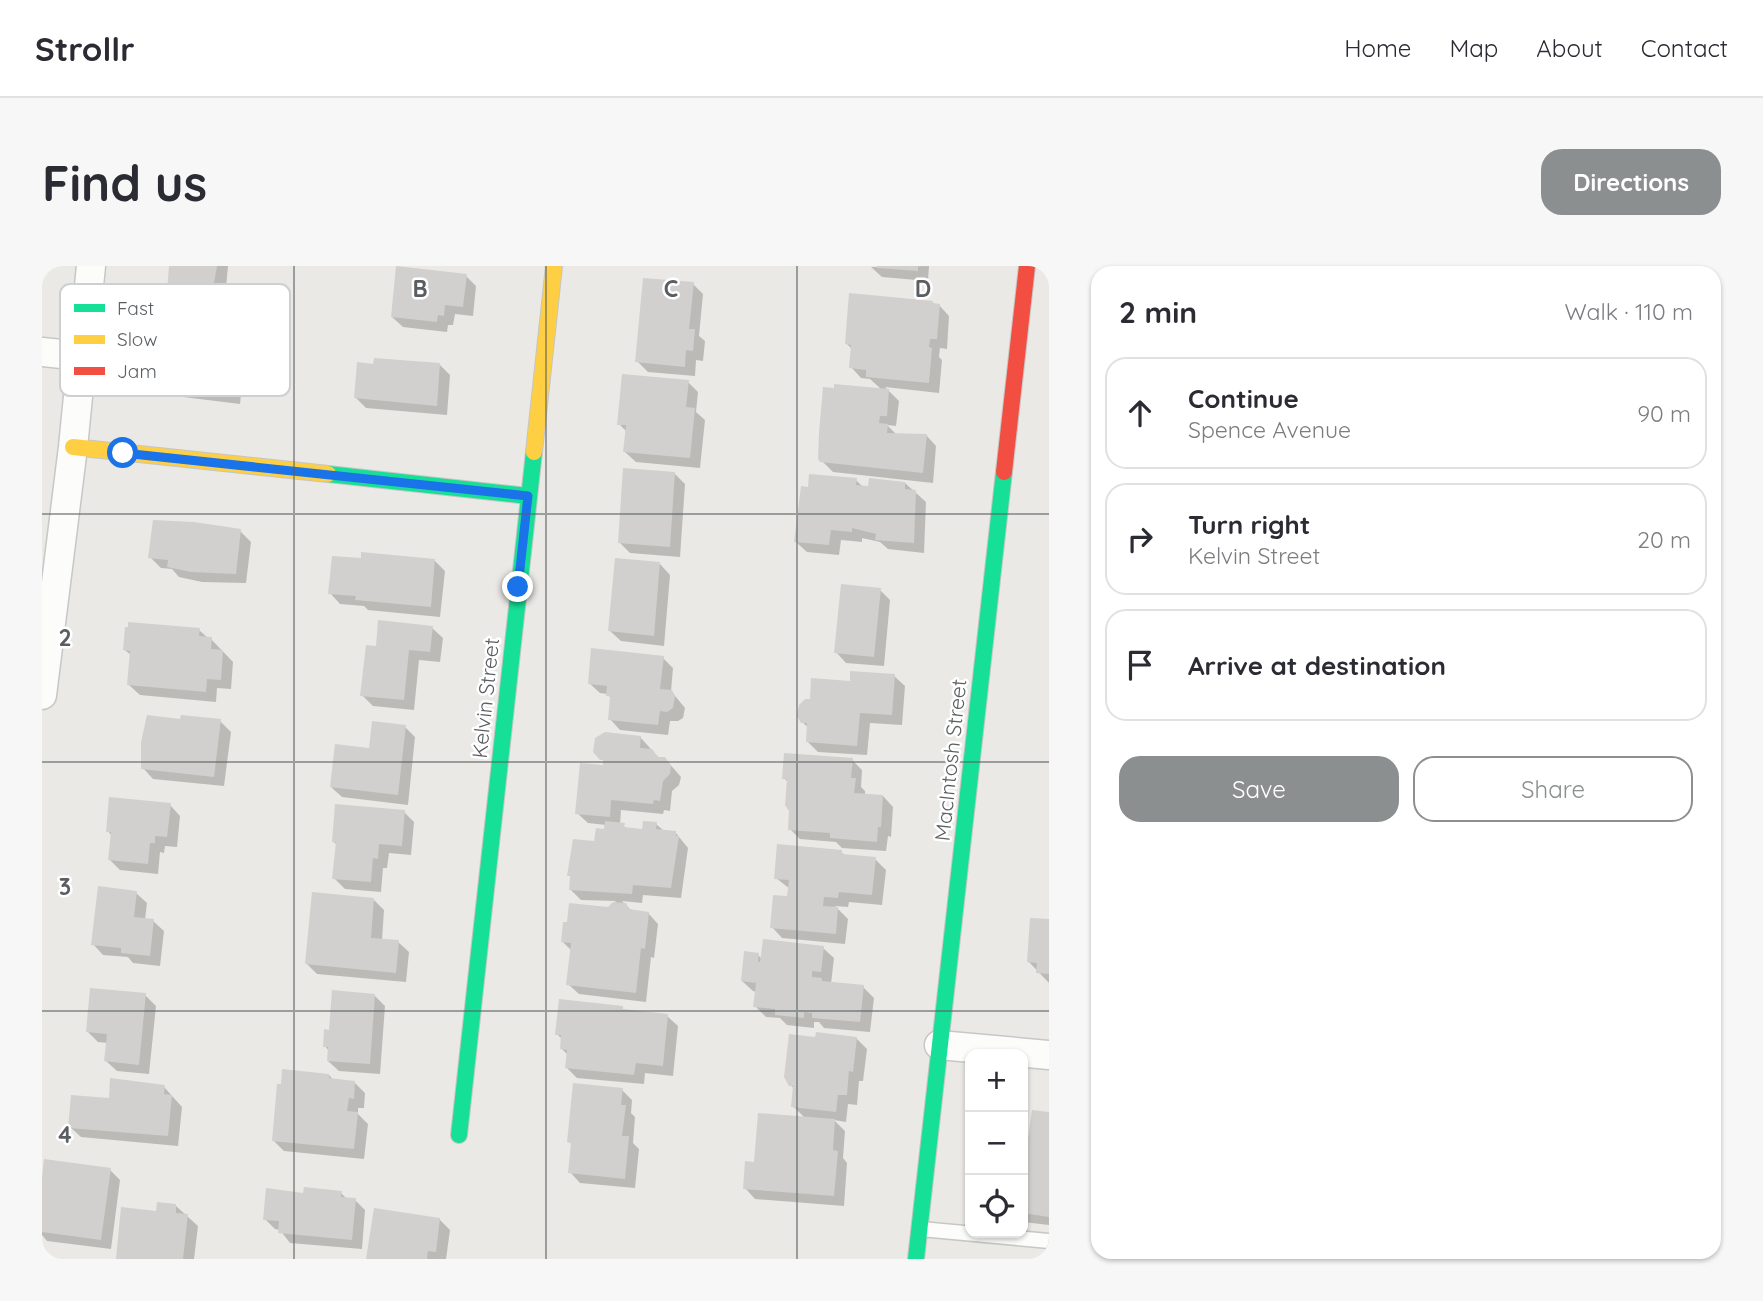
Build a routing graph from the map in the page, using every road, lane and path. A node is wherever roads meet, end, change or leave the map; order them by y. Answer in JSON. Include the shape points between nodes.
{"nodes":[{"id":1,"x":91,"y":266,"type":"edge"},
{"id":2,"x":554,"y":266,"type":"edge"},
{"id":3,"x":1027,"y":266,"type":"edge"},
{"id":4,"x":89,"y":284,"type":"edge"},
{"id":5,"x":42,"y":352,"type":"edge"},
{"id":6,"x":60,"y":354,"type":"edge"},
{"id":7,"x":77,"y":396,"type":"edge"},
{"id":8,"x":73,"y":447,"type":"junction"},
{"id":9,"x":528,"y":496,"type":"junction"},
{"id":10,"x":48,"y":591,"type":"edge"},
{"id":11,"x":42,"y":695,"type":"edge"},
{"id":12,"x":939,"y":1045,"type":"junction"},
{"id":13,"x":1049,"y":1055,"type":"edge"},
{"id":14,"x":459,"y":1135,"type":"dead end"},
{"id":15,"x":920,"y":1229,"type":"junction"},
{"id":16,"x":1049,"y":1241,"type":"edge"},
{"id":17,"x":916,"y":1259,"type":"edge"}],
"edges":[{"from":1,"to":4,"type":"street"},
{"from":2,"to":9,"type":"street","name":"Kelvin Street"},
{"from":3,"to":12,"type":"street","name":"MacIntosh Street"},
{"from":5,"to":6,"type":"street"},
{"from":7,"to":8,"type":"street"},
{"from":8,"to":9,"type":"street"},
{"from":8,"to":10,"type":"street"},
{"from":9,"to":14,"type":"street","name":"Kelvin Street"},
{"from":10,"to":11,"type":"street"},
{"from":12,"to":13,"type":"street"},
{"from":12,"to":15,"type":"street","name":"MacIntosh Street"},
{"from":15,"to":16,"type":"lane"},
{"from":15,"to":17,"type":"street","name":"MacIntosh Street"}]}
